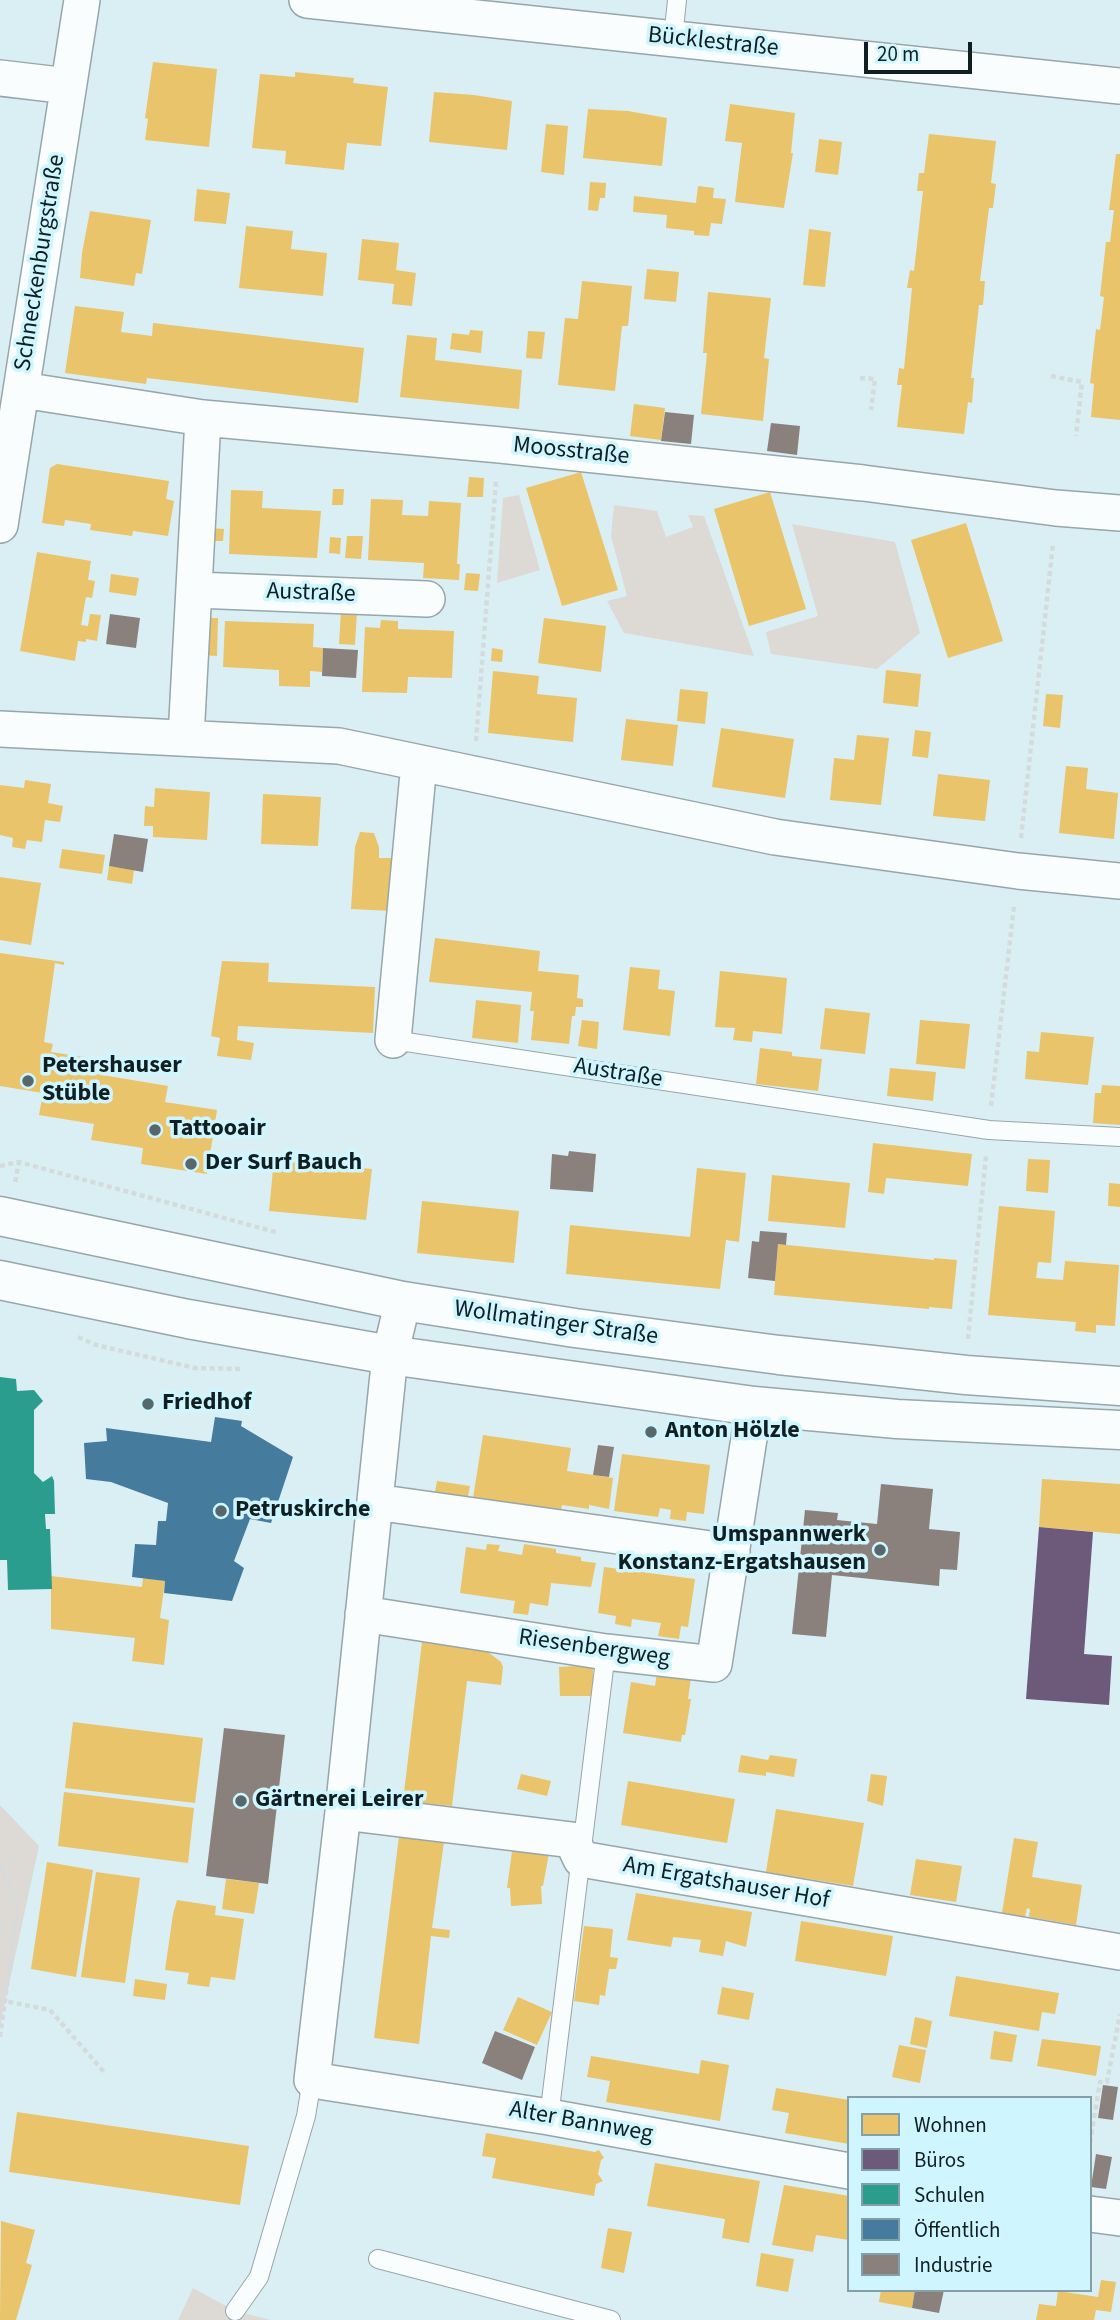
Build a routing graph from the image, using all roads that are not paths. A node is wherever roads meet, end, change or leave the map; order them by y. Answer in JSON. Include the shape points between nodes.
{"nodes":[{"id":1,"x":82,"y":0,"type":"edge"},
{"id":2,"x":307,"y":0,"type":"edge"},
{"id":3,"x":677,"y":0,"type":"edge"},
{"id":4,"x":673,"y":39,"type":"junction"},
{"id":5,"x":0,"y":78,"type":"edge"},
{"id":6,"x":68,"y":86,"type":"junction"},
{"id":7,"x":1120,"y":86,"type":"edge"},
{"id":8,"x":22,"y":390,"type":"junction"},
{"id":9,"x":203,"y":418,"type":"junction"},
{"id":10,"x":1120,"y":513,"type":"edge"},
{"id":11,"x":0,"y":525,"type":"edge"},
{"id":12,"x":195,"y":590,"type":"junction"},
{"id":13,"x":427,"y":598,"type":"dead end"},
{"id":14,"x":0,"y":729,"type":"edge"},
{"id":15,"x":186,"y":738,"type":"junction"},
{"id":16,"x":419,"y":763,"type":"junction"},
{"id":17,"x":1120,"y":881,"type":"edge"},
{"id":18,"x":393,"y":1040,"type":"joint"},
{"id":19,"x":1120,"y":1137,"type":"edge"},
{"id":20,"x":0,"y":1216,"type":"edge"},
{"id":21,"x":0,"y":1280,"type":"edge"},
{"id":22,"x":403,"y":1301,"type":"junction"},
{"id":23,"x":390,"y":1355,"type":"junction"},
{"id":24,"x":1120,"y":1386,"type":"edge"},
{"id":25,"x":754,"y":1406,"type":"junction"},
{"id":26,"x":1120,"y":1430,"type":"edge"},
{"id":27,"x":375,"y":1502,"type":"junction"},
{"id":28,"x":732,"y":1552,"type":"junction"},
{"id":29,"x":363,"y":1614,"type":"junction"},
{"id":30,"x":606,"y":1652,"type":"junction"},
{"id":31,"x":343,"y":1812,"type":"junction"},
{"id":32,"x":582,"y":1859,"type":"junction"},
{"id":33,"x":1120,"y":1952,"type":"edge"},
{"id":34,"x":312,"y":2080,"type":"junction"},
{"id":35,"x":549,"y":2118,"type":"junction"},
{"id":36,"x":847,"y":2171,"type":"edge"},
{"id":37,"x":1092,"y":2214,"type":"edge"},
{"id":38,"x":1120,"y":2218,"type":"edge"},
{"id":39,"x":378,"y":2259,"type":"dead end"},
{"id":40,"x":235,"y":2311,"type":"dead end"},
{"id":41,"x":611,"y":2320,"type":"edge"}],
"edges":[{"from":1,"to":6,"type":"street","name":"Schneckenburgstraße"},
{"from":2,"to":4,"type":"street","name":"Bücklestraße"},
{"from":3,"to":4,"type":"lane"},
{"from":4,"to":7,"type":"street","name":"Bücklestraße"},
{"from":5,"to":6,"type":"street"},
{"from":6,"to":8,"type":"street","name":"Schneckenburgstraße"},
{"from":8,"to":9,"type":"street","name":"Moosstraße"},
{"from":8,"to":11,"type":"street","name":"Schneckenburgstraße"},
{"from":9,"to":10,"type":"street","name":"Moosstraße","via":[[500,445]]},
{"from":9,"to":12,"type":"street"},
{"from":12,"to":13,"type":"street","name":"Austraße"},
{"from":12,"to":15,"type":"street"},
{"from":14,"to":15,"type":"street"},
{"from":15,"to":16,"type":"street","via":[[339,746]]},
{"from":16,"to":17,"type":"street","via":[[775,837]]},
{"from":16,"to":18,"type":"street","name":"Austraße"},
{"from":18,"to":19,"type":"lane","name":"Austraße","via":[[989,1130]]},
{"from":20,"to":22,"type":"main road","name":"Wollmatinger Straße"},
{"from":21,"to":23,"type":"main road"},
{"from":22,"to":23,"type":"street"},
{"from":22,"to":24,"type":"main road","name":"Wollmatinger Straße","via":[[779,1355]]},
{"from":23,"to":25,"type":"main road"},
{"from":23,"to":27,"type":"street"},
{"from":25,"to":26,"type":"main road","via":[[897,1419]]},
{"from":25,"to":28,"type":"street","name":"Riesenbergweg"},
{"from":27,"to":28,"type":"street"},
{"from":27,"to":29,"type":"street"},
{"from":28,"to":30,"type":"street","name":"Riesenbergweg","via":[[714,1664]]},
{"from":29,"to":30,"type":"street","name":"Riesenbergweg"},
{"from":29,"to":31,"type":"street"},
{"from":30,"to":32,"type":"lane"},
{"from":31,"to":32,"type":"street","via":[[572,1840]]},
{"from":31,"to":34,"type":"street"},
{"from":32,"to":33,"type":"street","name":"Am Ergatshauser Hof"},
{"from":32,"to":35,"type":"lane"},
{"from":34,"to":35,"type":"street","name":"Alter Bannweg"},
{"from":34,"to":40,"type":"lane","via":[[259,2277]]},
{"from":35,"to":36,"type":"street","name":"Alter Bannweg"},
{"from":37,"to":38,"type":"street"},
{"from":39,"to":41,"type":"lane"}]}
